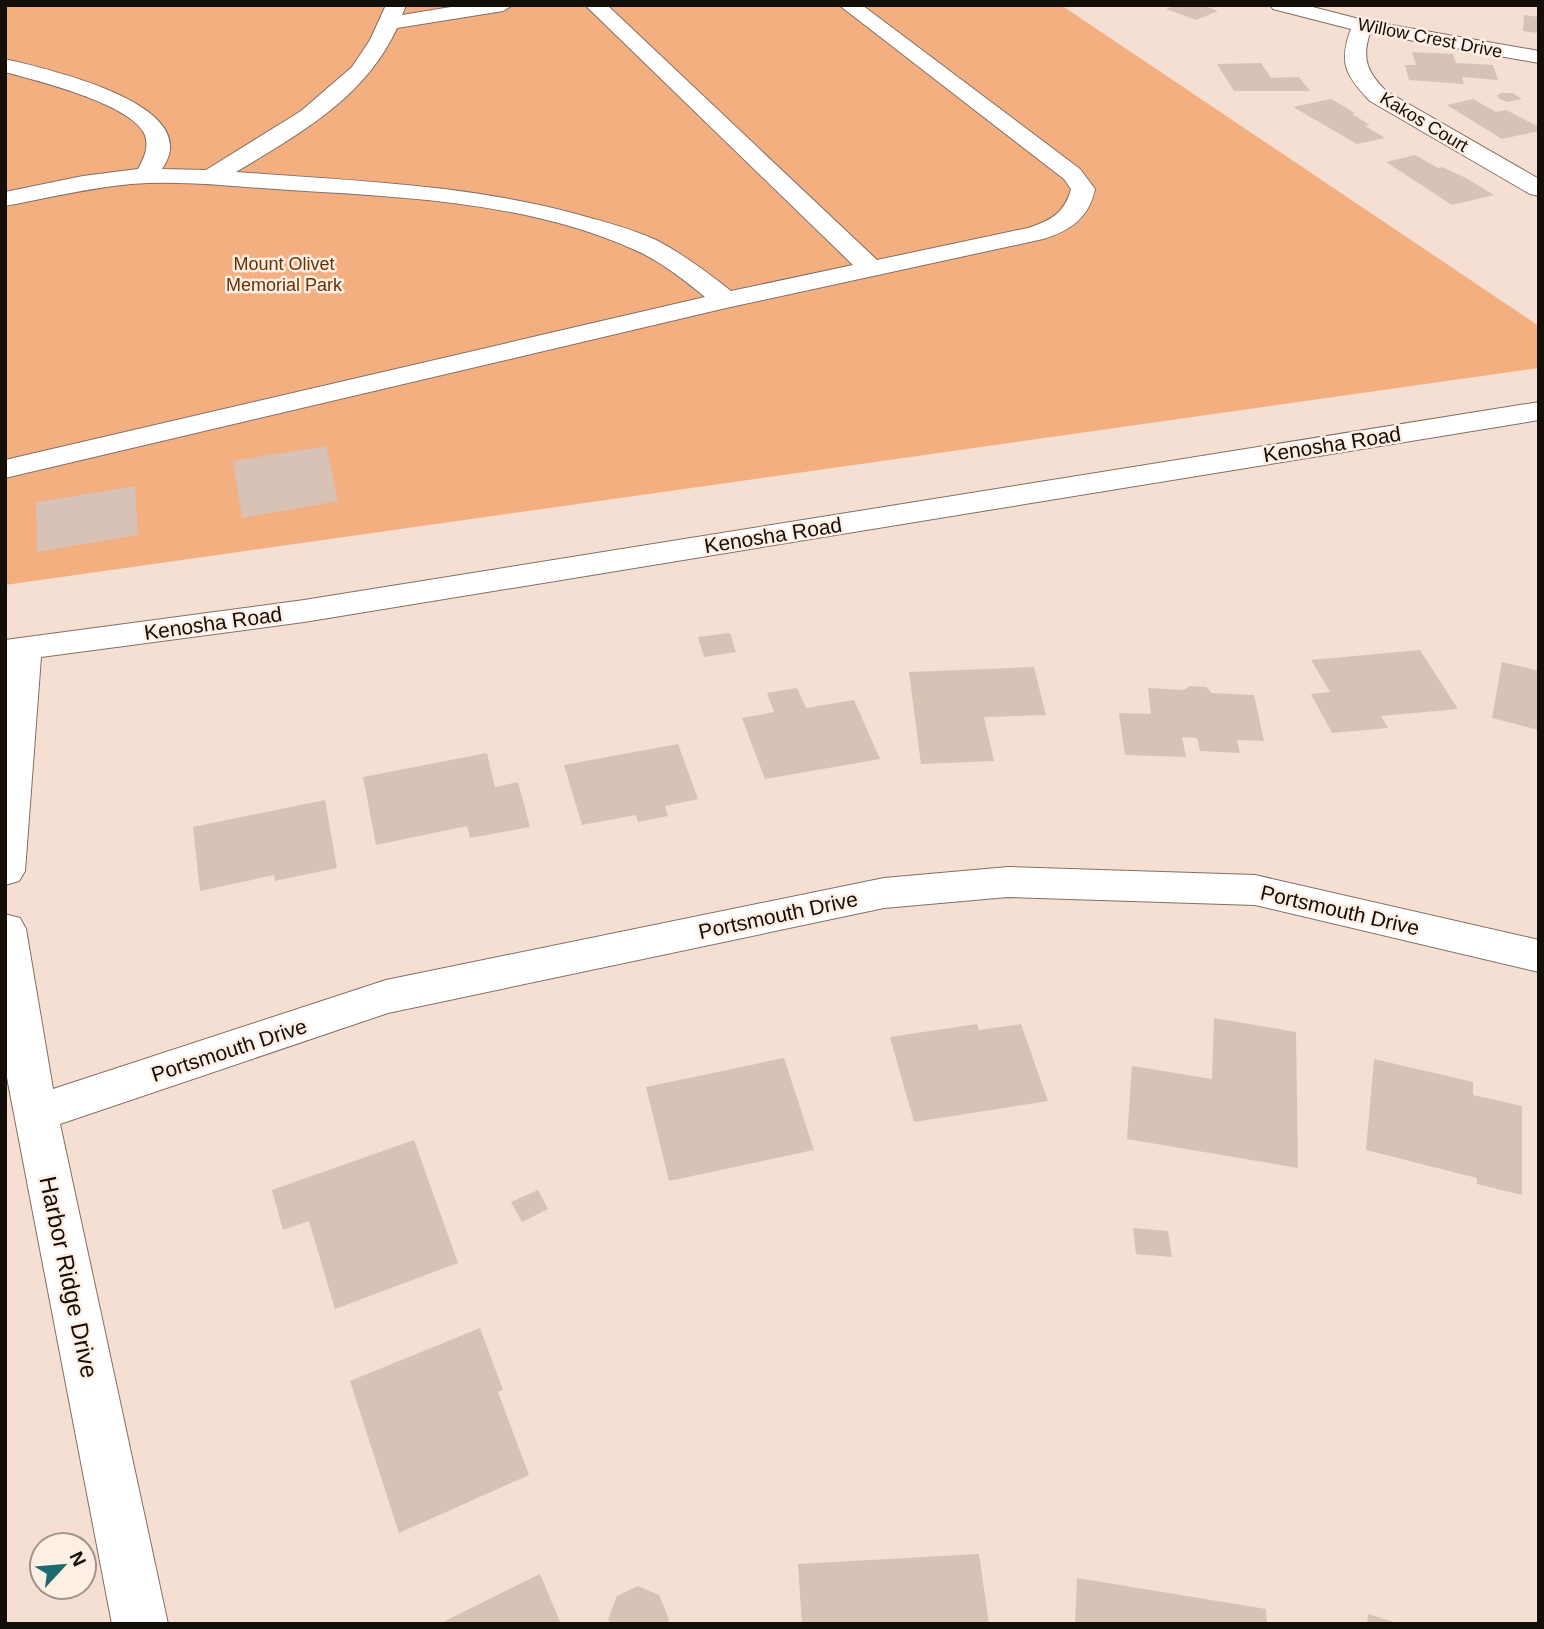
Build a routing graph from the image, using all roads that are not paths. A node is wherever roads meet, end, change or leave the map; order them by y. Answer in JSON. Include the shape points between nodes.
{"nodes":[{"id":1,"x":503,"y":5,"type":"edge"},
{"id":2,"x":595,"y":5,"type":"edge"},
{"id":3,"x":849,"y":5,"type":"edge"},
{"id":4,"x":1280,"y":5,"type":"edge"},
{"id":5,"x":392,"y":14,"type":"edge"},
{"id":6,"x":1363,"y":26,"type":"junction"},
{"id":7,"x":1539,"y":57,"type":"edge"},
{"id":8,"x":5,"y":65,"type":"edge"},
{"id":9,"x":146,"y":177,"type":"junction"},
{"id":10,"x":209,"y":179,"type":"junction"},
{"id":11,"x":1539,"y":189,"type":"edge"},
{"id":12,"x":5,"y":199,"type":"edge"},
{"id":13,"x":871,"y":268,"type":"junction"},
{"id":14,"x":726,"y":300,"type":"junction"},
{"id":15,"x":1539,"y":411,"type":"edge"},
{"id":16,"x":5,"y":469,"type":"edge"},
{"id":17,"x":15,"y":650,"type":"edge"},
{"id":18,"x":5,"y":871,"type":"edge"},
{"id":19,"x":5,"y":929,"type":"edge"},
{"id":20,"x":1539,"y":956,"type":"edge"},
{"id":21,"x":35,"y":1114,"type":"junction"},
{"id":22,"x":140,"y":1624,"type":"edge"}],
"edges":[{"from":1,"to":5,"type":"street"},
{"from":2,"to":13,"type":"street"},
{"from":3,"to":13,"type":"street","via":[[1053,158],[1083,189],[1074,215],[1058,227]]},
{"from":4,"to":6,"type":"street","name":"Willow Crest Drive"},
{"from":5,"to":10,"type":"street","via":[[359,72],[336,94]]},
{"from":6,"to":7,"type":"street","name":"Willow Crest Drive"},
{"from":6,"to":11,"type":"street","name":"Kakos Court","via":[[1353,62],[1378,96]]},
{"from":8,"to":9,"type":"street","via":[[110,99],[146,119],[159,146]]},
{"from":9,"to":10,"type":"street"},
{"from":9,"to":12,"type":"street"},
{"from":10,"to":14,"type":"street","via":[[420,194],[565,219],[643,245],[674,261]]},
{"from":13,"to":14,"type":"street"},
{"from":14,"to":16,"type":"street"},
{"from":15,"to":17,"type":"street","name":"Kenosha Road","via":[[304,611]]},
{"from":17,"to":18,"type":"street"},
{"from":19,"to":21,"type":"street","name":"Harbor Ridge Drive"},
{"from":20,"to":21,"type":"street","name":"Portsmouth Drive","via":[[1255,890],[1008,882],[884,893],[386,997]]},
{"from":21,"to":22,"type":"street","name":"Harbor Ridge Drive"}]}
